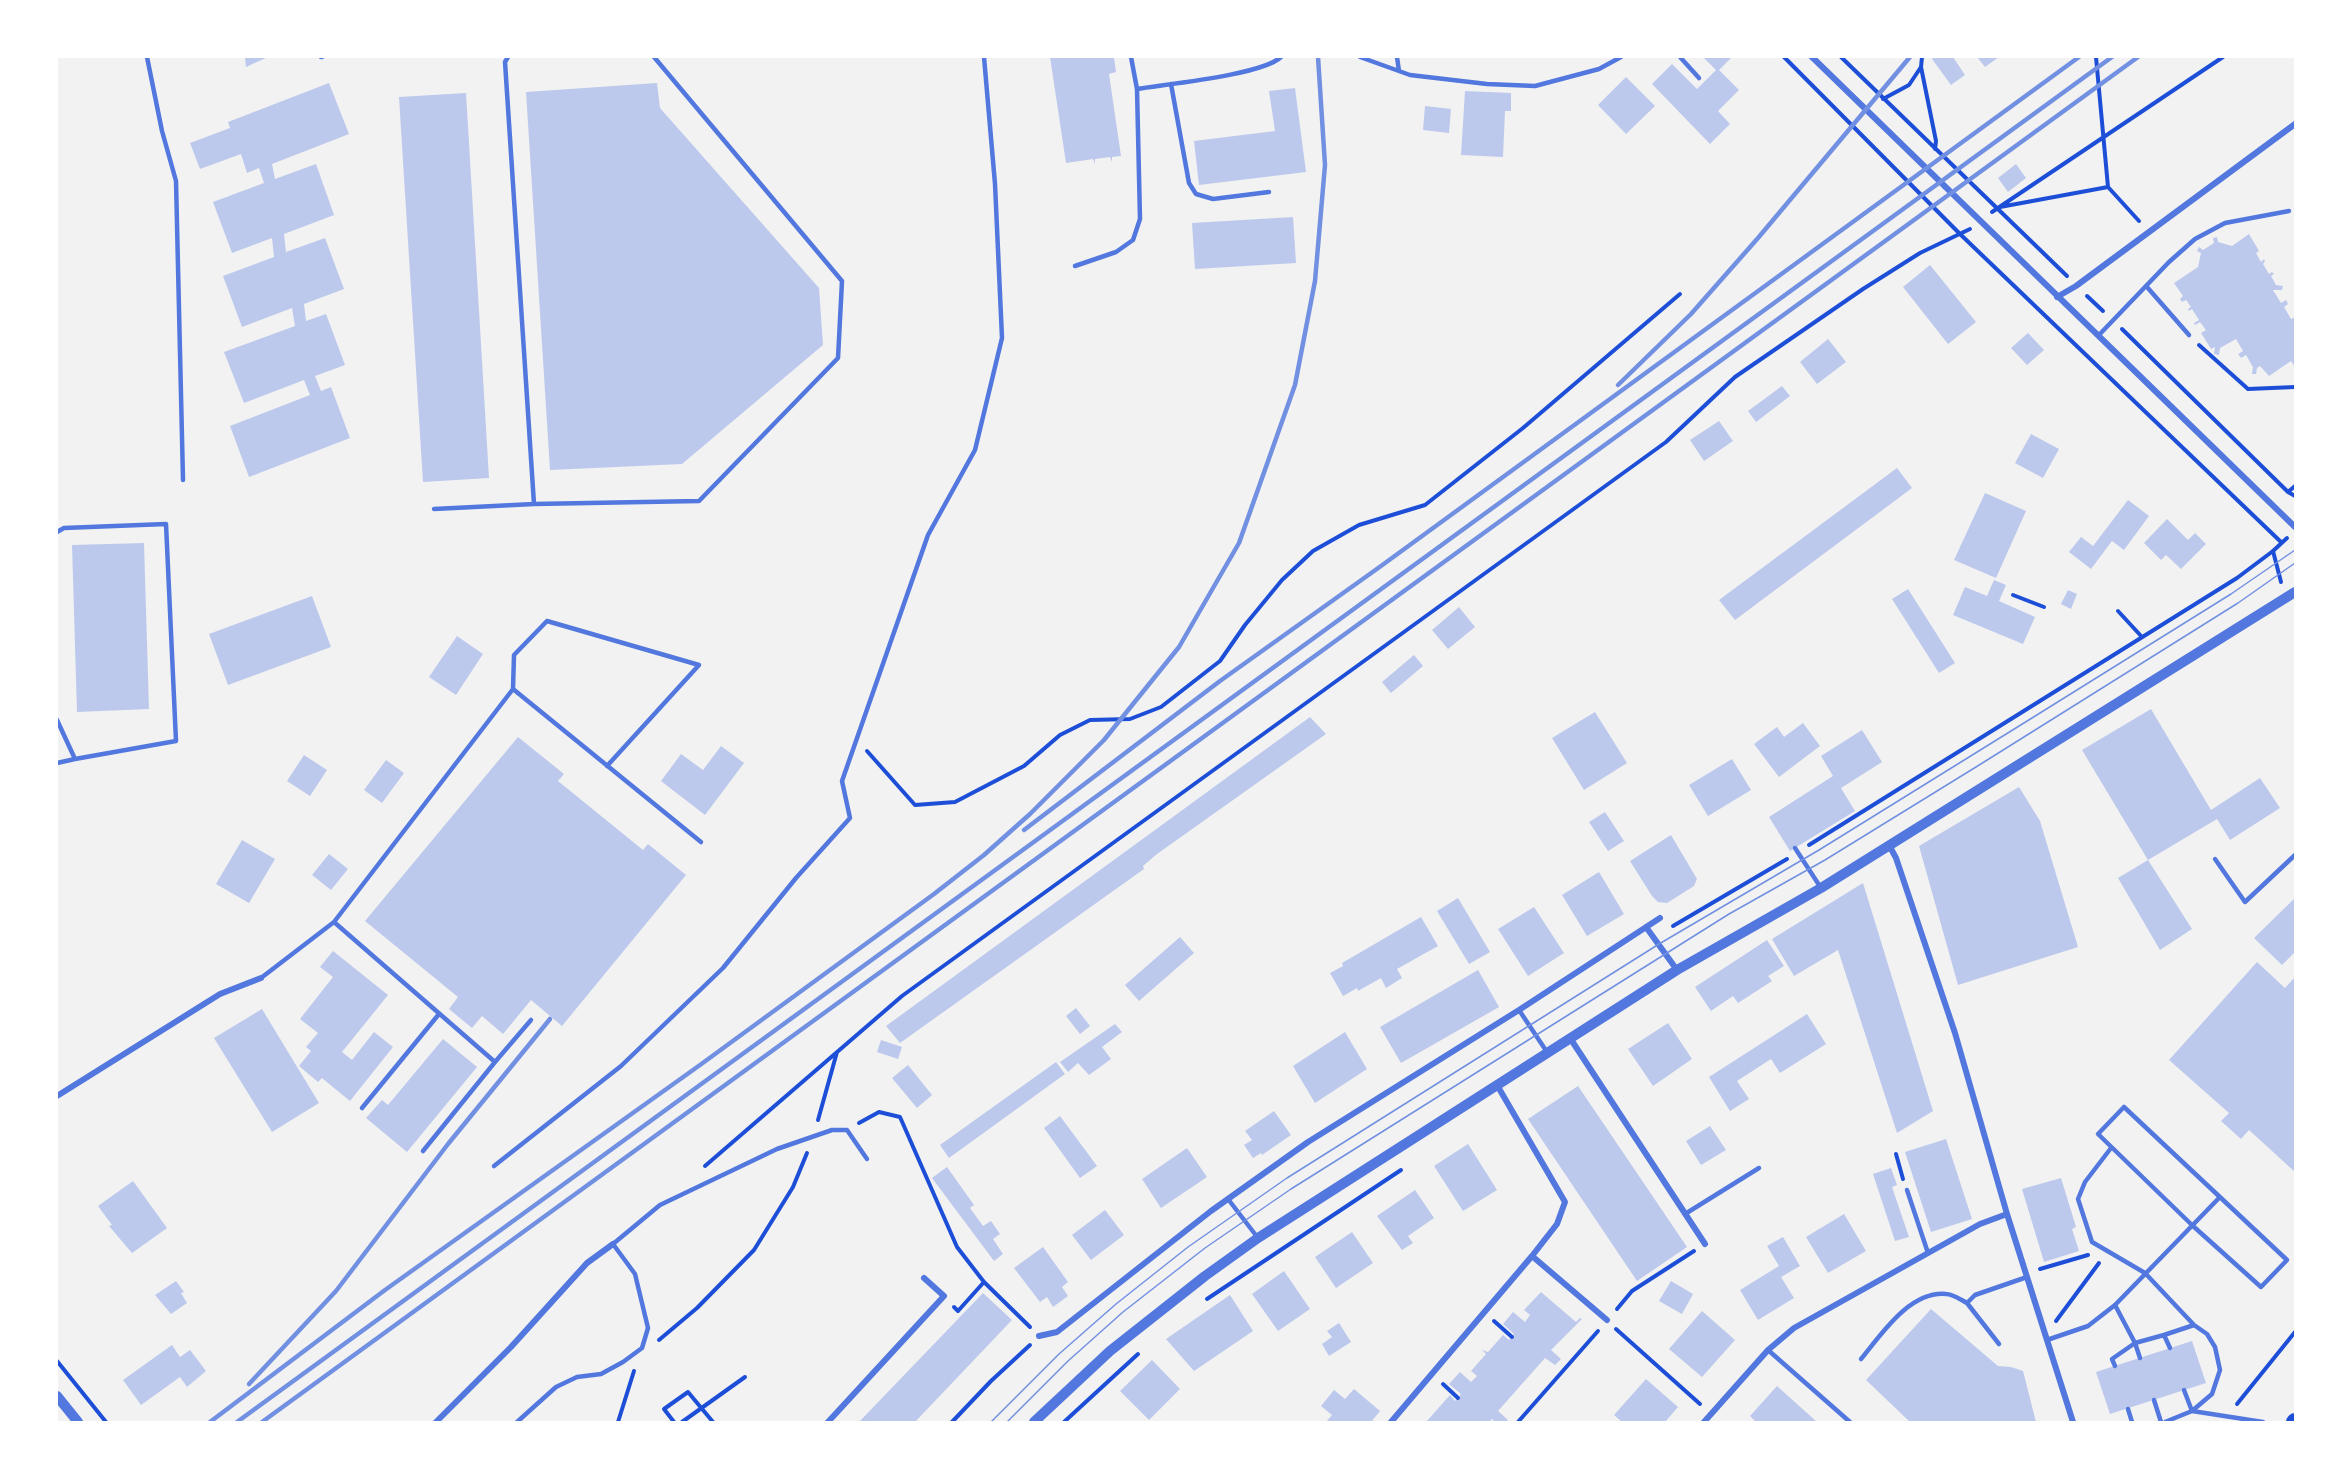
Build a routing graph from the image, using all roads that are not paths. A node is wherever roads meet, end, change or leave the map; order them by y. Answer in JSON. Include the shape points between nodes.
{"nodes":[{"id":1,"x":147,"y":57,"type":"edge"},
{"id":2,"x":499,"y":57,"type":"edge"},
{"id":3,"x":654,"y":57,"type":"edge"},
{"id":4,"x":984,"y":57,"type":"edge"},
{"id":5,"x":1131,"y":57,"type":"edge"},
{"id":6,"x":1281,"y":57,"type":"edge"},
{"id":7,"x":1360,"y":57,"type":"edge"},
{"id":8,"x":1397,"y":57,"type":"edge"},
{"id":9,"x":1622,"y":57,"type":"edge"},
{"id":10,"x":1680,"y":57,"type":"edge"},
{"id":11,"x":1812,"y":57,"type":"edge"},
{"id":12,"x":1613,"y":59,"type":"edge"},
{"id":13,"x":506,"y":60,"type":"edge"},
{"id":14,"x":1399,"y":71,"type":"junction"},
{"id":15,"x":1699,"y":78,"type":"dead end"},
{"id":16,"x":1171,"y":84,"type":"junction"},
{"id":17,"x":1137,"y":89,"type":"junction"},
{"id":18,"x":2295,"y":124,"type":"edge"},
{"id":19,"x":1269,"y":192,"type":"dead end"},
{"id":20,"x":2289,"y":211,"type":"dead end"},
{"id":21,"x":1075,"y":266,"type":"dead end"},
{"id":22,"x":2147,"y":287,"type":"junction"},
{"id":23,"x":2057,"y":297,"type":"junction"},
{"id":24,"x":2189,"y":335,"type":"road end"},
{"id":25,"x":2098,"y":336,"type":"junction"},
{"id":26,"x":183,"y":480,"type":"dead end"},
{"id":27,"x":534,"y":504,"type":"junction"},
{"id":28,"x":434,"y":509,"type":"dead end"},
{"id":29,"x":2295,"y":527,"type":"edge"},
{"id":30,"x":57,"y":532,"type":"edge"},
{"id":31,"x":2293,"y":593,"type":"edge"},
{"id":32,"x":513,"y":689,"type":"junction"},
{"id":33,"x":57,"y":720,"type":"edge"},
{"id":34,"x":75,"y":759,"type":"junction"},
{"id":35,"x":57,"y":763,"type":"edge"},
{"id":36,"x":608,"y":766,"type":"junction"},
{"id":37,"x":701,"y":842,"type":"dead end"},
{"id":38,"x":1889,"y":844,"type":"junction"},
{"id":39,"x":1796,"y":850,"type":"road end"},
{"id":40,"x":2295,"y":855,"type":"edge"},
{"id":41,"x":2215,"y":859,"type":"dead end"},
{"id":42,"x":1821,"y":888,"type":"junction"},
{"id":43,"x":1660,"y":918,"type":"dead end"},
{"id":44,"x":334,"y":922,"type":"junction"},
{"id":45,"x":1646,"y":927,"type":"junction"},
{"id":46,"x":1677,"y":970,"type":"junction"},
{"id":47,"x":261,"y":978,"type":"joint"},
{"id":48,"x":1519,"y":1010,"type":"junction"},
{"id":49,"x":439,"y":1014,"type":"junction"},
{"id":50,"x":531,"y":1020,"type":"dead end"},
{"id":51,"x":1570,"y":1038,"type":"junction"},
{"id":52,"x":1547,"y":1052,"type":"junction"},
{"id":53,"x":495,"y":1062,"type":"junction"},
{"id":54,"x":1497,"y":1084,"type":"junction"},
{"id":55,"x":57,"y":1096,"type":"edge"},
{"id":56,"x":362,"y":1108,"type":"dead end"},
{"id":57,"x":2111,"y":1148,"type":"junction"},
{"id":58,"x":423,"y":1151,"type":"dead end"},
{"id":59,"x":867,"y":1159,"type":"dead end"},
{"id":60,"x":494,"y":1166,"type":"dead end"},
{"id":61,"x":1759,"y":1168,"type":"dead end"},
{"id":62,"x":1907,"y":1190,"type":"road end"},
{"id":63,"x":2219,"y":1198,"type":"junction"},
{"id":64,"x":1228,"y":1199,"type":"junction"},
{"id":65,"x":1685,"y":1214,"type":"junction"},
{"id":66,"x":2007,"y":1214,"type":"junction"},
{"id":67,"x":2193,"y":1226,"type":"junction"},
{"id":68,"x":1258,"y":1238,"type":"junction"},
{"id":69,"x":613,"y":1244,"type":"junction"},
{"id":70,"x":1705,"y":1244,"type":"road end"},
{"id":71,"x":1928,"y":1253,"type":"junction"},
{"id":72,"x":1533,"y":1256,"type":"junction"},
{"id":73,"x":2145,"y":1274,"type":"junction"},
{"id":74,"x":924,"y":1278,"type":"dead end"},
{"id":75,"x":2027,"y":1278,"type":"junction"},
{"id":76,"x":1968,"y":1304,"type":"junction"},
{"id":77,"x":2115,"y":1305,"type":"junction"},
{"id":78,"x":1607,"y":1320,"type":"road end"},
{"id":79,"x":2194,"y":1325,"type":"junction"},
{"id":80,"x":2164,"y":1335,"type":"junction"},
{"id":81,"x":1039,"y":1336,"type":"road end"},
{"id":82,"x":2047,"y":1340,"type":"junction"},
{"id":83,"x":2135,"y":1343,"type":"junction"},
{"id":84,"x":1999,"y":1344,"type":"dead end"},
{"id":85,"x":2170,"y":1348,"type":"dead end"},
{"id":86,"x":1768,"y":1350,"type":"junction"},
{"id":87,"x":2140,"y":1358,"type":"dead end"},
{"id":88,"x":1861,"y":1359,"type":"dead end"},
{"id":89,"x":2115,"y":1366,"type":"dead end"},
{"id":90,"x":2184,"y":1390,"type":"dead end"},
{"id":91,"x":57,"y":1396,"type":"edge"},
{"id":92,"x":2154,"y":1400,"type":"dead end"},
{"id":93,"x":2128,"y":1409,"type":"dead end"},
{"id":94,"x":2192,"y":1411,"type":"junction"},
{"id":95,"x":78,"y":1422,"type":"edge"},
{"id":96,"x":436,"y":1422,"type":"edge"},
{"id":97,"x":517,"y":1422,"type":"edge"},
{"id":98,"x":828,"y":1422,"type":"edge"},
{"id":99,"x":1034,"y":1422,"type":"edge"},
{"id":100,"x":1391,"y":1422,"type":"edge"},
{"id":101,"x":1704,"y":1422,"type":"edge"},
{"id":102,"x":1850,"y":1422,"type":"edge"},
{"id":103,"x":2073,"y":1422,"type":"edge"},
{"id":104,"x":2132,"y":1422,"type":"edge"},
{"id":105,"x":2163,"y":1422,"type":"edge"},
{"id":106,"x":2263,"y":1422,"type":"edge"}],
"edges":[{"from":1,"to":26,"type":"lane","via":[[176,181]]},
{"from":2,"to":13,"type":"lane"},
{"from":3,"to":27,"type":"lane","via":[[842,281],[838,358],[699,501]]},
{"from":4,"to":60,"type":"lane","via":[[1002,338],[975,450],[928,535],[842,782],[850,818],[723,968],[621,1066]]},
{"from":5,"to":17,"type":"lane"},
{"from":6,"to":16,"type":"lane","via":[[1257,69]]},
{"from":7,"to":14,"type":"lane"},
{"from":8,"to":14,"type":"lane"},
{"from":9,"to":12,"type":"lane"},
{"from":10,"to":15,"type":"lane"},
{"from":11,"to":23,"type":"street"},
{"from":12,"to":14,"type":"lane","via":[[1599,69],[1535,86],[1487,84]]},
{"from":13,"to":27,"type":"lane"},
{"from":16,"to":17,"type":"lane"},
{"from":16,"to":19,"type":"lane","via":[[1189,183],[1196,194],[1213,199]]},
{"from":17,"to":21,"type":"lane","via":[[1140,219],[1133,240],[1116,252]]},
{"from":18,"to":23,"type":"street"},
{"from":20,"to":22,"type":"lane","via":[[2225,223],[2195,239]]},
{"from":22,"to":24,"type":"lane"},
{"from":22,"to":25,"type":"lane"},
{"from":23,"to":25,"type":"street"},
{"from":25,"to":29,"type":"street"},
{"from":27,"to":28,"type":"lane"},
{"from":30,"to":34,"type":"lane","via":[[64,528],[166,524],[176,741]]},
{"from":31,"to":38,"type":"street"},
{"from":32,"to":36,"type":"lane"},
{"from":32,"to":36,"type":"lane","via":[[514,655],[547,621],[699,665]]},
{"from":32,"to":44,"type":"lane"},
{"from":33,"to":34,"type":"lane"},
{"from":34,"to":35,"type":"lane"},
{"from":36,"to":37,"type":"lane"},
{"from":38,"to":42,"type":"street"},
{"from":38,"to":66,"type":"street","via":[[1955,1033]]},
{"from":39,"to":42,"type":"lane"},
{"from":40,"to":41,"type":"lane","via":[[2245,902]]},
{"from":42,"to":46,"type":"street"},
{"from":43,"to":45,"type":"street"},
{"from":44,"to":47,"type":"lane"},
{"from":44,"to":49,"type":"lane"},
{"from":45,"to":46,"type":"street"},
{"from":45,"to":48,"type":"street"},
{"from":46,"to":51,"type":"street"},
{"from":47,"to":55,"type":"street","via":[[220,994]]},
{"from":48,"to":52,"type":"lane"},
{"from":48,"to":64,"type":"street","via":[[1308,1142]]},
{"from":49,"to":53,"type":"lane"},
{"from":49,"to":56,"type":"lane"},
{"from":50,"to":53,"type":"lane"},
{"from":51,"to":52,"type":"street"},
{"from":51,"to":65,"type":"street"},
{"from":52,"to":54,"type":"street"},
{"from":53,"to":58,"type":"lane"},
{"from":54,"to":68,"type":"street"},
{"from":54,"to":72,"type":"street","via":[[1565,1202],[1557,1224]]},
{"from":57,"to":63,"type":"lane","via":[[2098,1134],[2124,1107]]},
{"from":57,"to":67,"type":"lane"},
{"from":57,"to":73,"type":"lane","via":[[2085,1182],[2078,1199],[2092,1242]]},
{"from":59,"to":69,"type":"lane","via":[[847,1130],[832,1130],[777,1149],[660,1206]]},
{"from":61,"to":65,"type":"lane"},
{"from":62,"to":71,"type":"lane"},
{"from":63,"to":67,"type":"lane"},
{"from":63,"to":67,"type":"lane","via":[[2287,1260],[2261,1287]]},
{"from":64,"to":68,"type":"lane"},
{"from":64,"to":81,"type":"street","via":[[1057,1332]]},
{"from":65,"to":70,"type":"street"},
{"from":66,"to":71,"type":"street"},
{"from":66,"to":75,"type":"street"},
{"from":67,"to":73,"type":"lane"},
{"from":68,"to":99,"type":"street","via":[[1110,1352]]},
{"from":69,"to":96,"type":"street","via":[[587,1263]]},
{"from":69,"to":97,"type":"lane","via":[[635,1274],[648,1328],[642,1348],[601,1374],[577,1377],[556,1387]]},
{"from":71,"to":86,"type":"street","via":[[1794,1328]]},
{"from":72,"to":78,"type":"street"},
{"from":72,"to":100,"type":"street"},
{"from":73,"to":77,"type":"lane"},
{"from":73,"to":79,"type":"lane"},
{"from":74,"to":98,"type":"street","via":[[944,1296]]},
{"from":75,"to":76,"type":"lane","via":[[1975,1295]]},
{"from":75,"to":82,"type":"street"},
{"from":76,"to":84,"type":"lane"},
{"from":76,"to":88,"type":"lane","via":[[1947,1294],[1929,1296],[1902,1310]]},
{"from":77,"to":82,"type":"lane","via":[[2088,1326]]},
{"from":77,"to":83,"type":"lane"},
{"from":79,"to":80,"type":"lane"},
{"from":79,"to":94,"type":"lane","via":[[2207,1334],[2215,1347],[2220,1370],[2212,1394]]},
{"from":80,"to":83,"type":"lane"},
{"from":80,"to":85,"type":"lane"},
{"from":82,"to":103,"type":"street"},
{"from":83,"to":87,"type":"lane"},
{"from":83,"to":89,"type":"lane","via":[[2112,1359]]},
{"from":86,"to":101,"type":"street"},
{"from":86,"to":102,"type":"lane"},
{"from":90,"to":94,"type":"lane"},
{"from":91,"to":95,"type":"street"},
{"from":92,"to":105,"type":"lane"},
{"from":93,"to":104,"type":"lane"},
{"from":94,"to":105,"type":"lane"},
{"from":94,"to":106,"type":"lane"}]}
